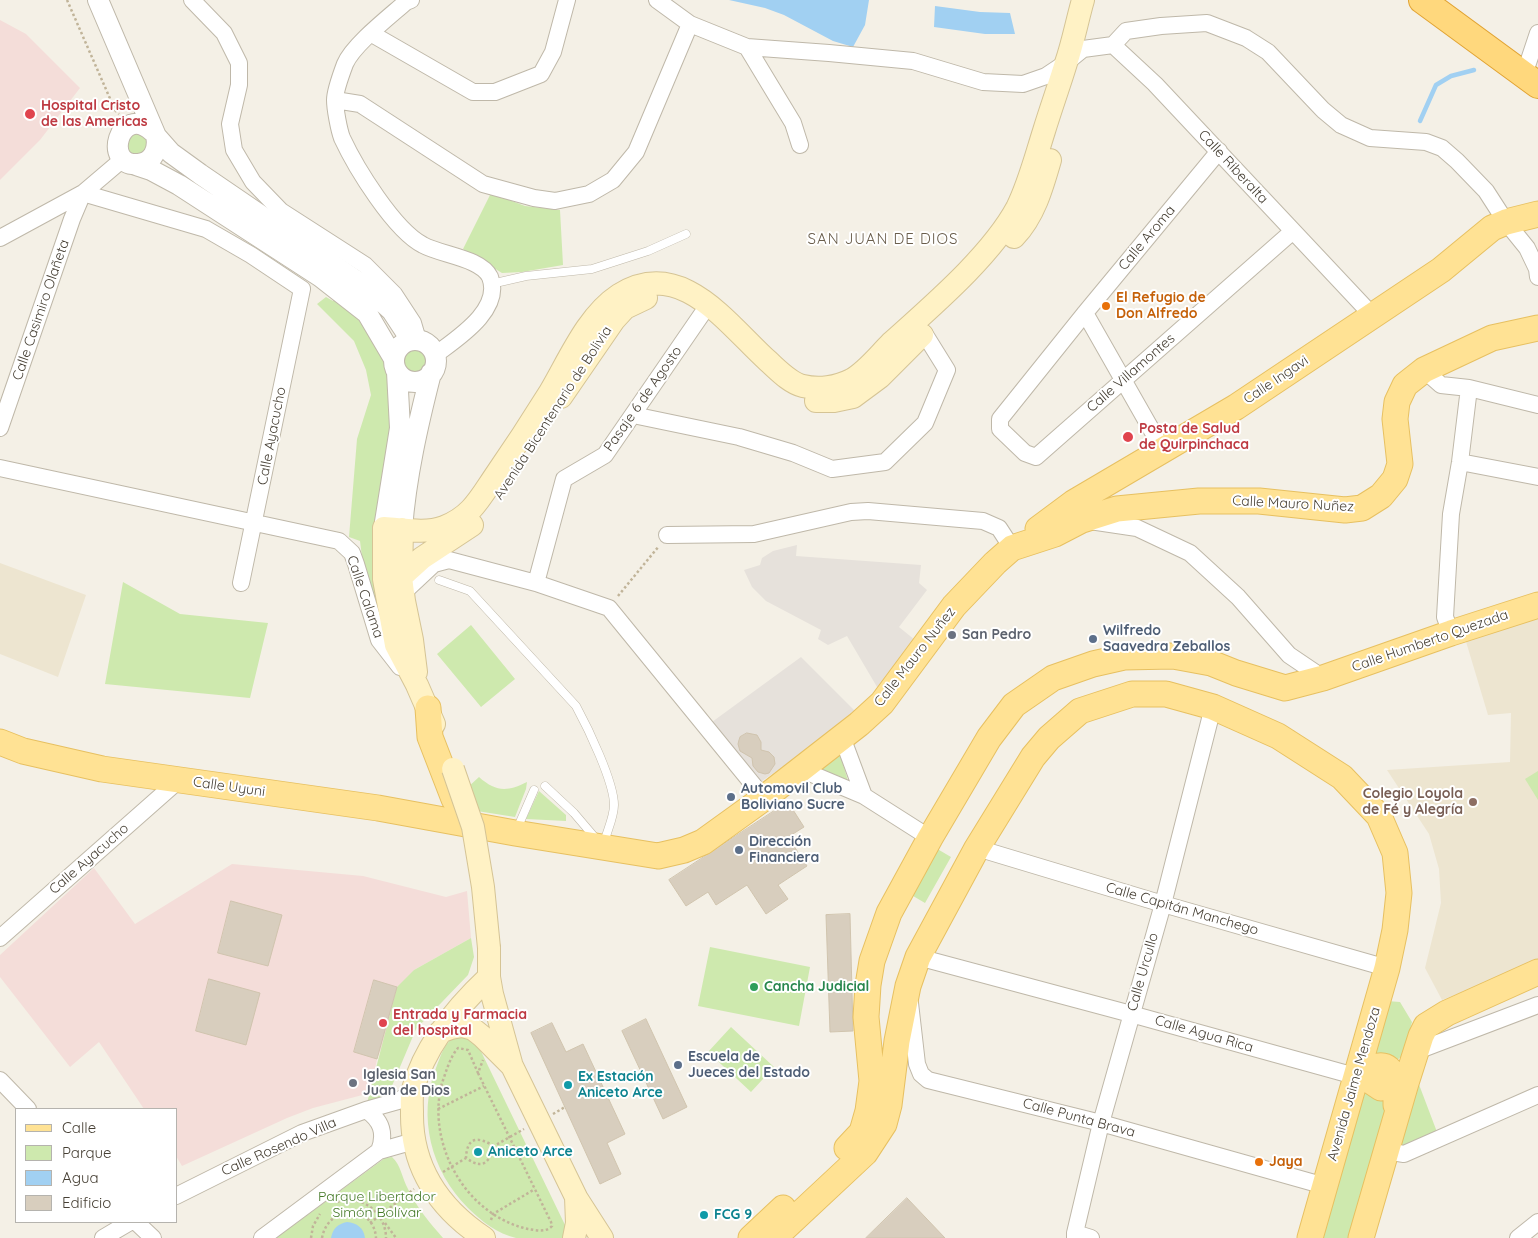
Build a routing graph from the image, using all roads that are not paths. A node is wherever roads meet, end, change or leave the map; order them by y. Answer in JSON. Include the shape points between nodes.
{"nodes":[{"id":1,"x":98,"y":0,"type":"edge"},
{"id":2,"x":192,"y":0,"type":"edge"},
{"id":3,"x":411,"y":0,"type":"edge"},
{"id":4,"x":567,"y":0,"type":"edge"},
{"id":5,"x":657,"y":0,"type":"edge"},
{"id":6,"x":1083,"y":0,"type":"edge"},
{"id":7,"x":1094,"y":0,"type":"edge"},
{"id":8,"x":1422,"y":0,"type":"edge"},
{"id":9,"x":1444,"y":9,"type":"edge"},
{"id":10,"x":690,"y":24,"type":"junction"},
{"id":11,"x":1538,"y":33,"type":"edge"},
{"id":12,"x":372,"y":34,"type":"junction"},
{"id":13,"x":1113,"y":45,"type":"junction"},
{"id":14,"x":748,"y":47,"type":"junction"},
{"id":15,"x":1075,"y":56,"type":"junction"},
{"id":16,"x":1533,"y":82,"type":"edge"},
{"id":17,"x":335,"y":100,"type":"junction"},
{"id":18,"x":154,"y":133,"type":"junction"},
{"id":19,"x":800,"y":145,"type":"dead end"},
{"id":20,"x":1219,"y":151,"type":"junction"},
{"id":21,"x":128,"y":162,"type":"junction"},
{"id":22,"x":83,"y":193,"type":"junction"},
{"id":23,"x":1538,"y":214,"type":"edge"},
{"id":24,"x":1506,"y":222,"type":"junction"},
{"id":25,"x":1293,"y":231,"type":"junction"},
{"id":26,"x":686,"y":234,"type":"dead end"},
{"id":27,"x":0,"y":238,"type":"edge"},
{"id":28,"x":1538,"y":277,"type":"edge"},
{"id":29,"x":491,"y":284,"type":"junction"},
{"id":30,"x":1085,"y":313,"type":"junction"},
{"id":31,"x":702,"y":314,"type":"junction"},
{"id":32,"x":1372,"y":315,"type":"junction"},
{"id":33,"x":1538,"y":328,"type":"edge"},
{"id":34,"x":924,"y":333,"type":"junction"},
{"id":35,"x":415,"y":340,"type":"junction"},
{"id":36,"x":433,"y":364,"type":"junction"},
{"id":37,"x":396,"y":365,"type":"junction"},
{"id":38,"x":1424,"y":370,"type":"junction"},
{"id":39,"x":1123,"y":380,"type":"junction"},
{"id":40,"x":1469,"y":388,"type":"junction"},
{"id":41,"x":1538,"y":405,"type":"edge"},
{"id":42,"x":633,"y":415,"type":"junction"},
{"id":43,"x":0,"y":428,"type":"edge"},
{"id":44,"x":1163,"y":450,"type":"junction"},
{"id":45,"x":1036,"y":457,"type":"joint"},
{"id":46,"x":1460,"y":462,"type":"junction"},
{"id":47,"x":0,"y":468,"type":"edge"},
{"id":48,"x":1538,"y":477,"type":"edge"},
{"id":49,"x":1082,"y":520,"type":"junction"},
{"id":50,"x":254,"y":524,"type":"junction"},
{"id":51,"x":393,"y":528,"type":"junction"},
{"id":52,"x":667,"y":535,"type":"road end"},
{"id":53,"x":1012,"y":548,"type":"junction"},
{"id":54,"x":439,"y":580,"type":"dead end"},
{"id":55,"x":241,"y":583,"type":"dead end"},
{"id":56,"x":536,"y":584,"type":"junction"},
{"id":57,"x":396,"y":585,"type":"junction"},
{"id":58,"x":1538,"y":605,"type":"edge"},
{"id":59,"x":1451,"y":633,"type":"junction"},
{"id":60,"x":1323,"y":678,"type":"junction"},
{"id":61,"x":417,"y":685,"type":"junction"},
{"id":62,"x":1213,"y":707,"type":"junction"},
{"id":63,"x":428,"y":708,"type":"junction"},
{"id":64,"x":842,"y":737,"type":"junction"},
{"id":65,"x":0,"y":742,"type":"edge"},
{"id":66,"x":800,"y":768,"type":"junction"},
{"id":67,"x":179,"y":780,"type":"junction"},
{"id":68,"x":545,"y":786,"type":"dead end"},
{"id":69,"x":534,"y":790,"type":"dead end"},
{"id":70,"x":864,"y":796,"type":"junction"},
{"id":71,"x":764,"y":798,"type":"junction"},
{"id":72,"x":460,"y":823,"type":"junction"},
{"id":73,"x":506,"y":831,"type":"junction"},
{"id":74,"x":930,"y":838,"type":"junction"},
{"id":75,"x":603,"y":847,"type":"junction"},
{"id":76,"x":977,"y":848,"type":"junction"},
{"id":77,"x":1163,"y":904,"type":"junction"},
{"id":78,"x":0,"y":938,"type":"edge"},
{"id":79,"x":918,"y":957,"type":"junction"},
{"id":80,"x":489,"y":962,"type":"junction"},
{"id":81,"x":1387,"y":968,"type":"junction"},
{"id":82,"x":1538,"y":972,"type":"edge"},
{"id":83,"x":866,"y":1004,"type":"junction"},
{"id":84,"x":1538,"y":1005,"type":"edge"},
{"id":85,"x":1131,"y":1014,"type":"junction"},
{"id":86,"x":440,"y":1032,"type":"junction"},
{"id":87,"x":895,"y":1035,"type":"junction"},
{"id":88,"x":1417,"y":1051,"type":"junction"},
{"id":89,"x":512,"y":1066,"type":"junction"},
{"id":90,"x":1375,"y":1071,"type":"junction"},
{"id":91,"x":0,"y":1080,"type":"edge"},
{"id":92,"x":412,"y":1092,"type":"junction"},
{"id":93,"x":1538,"y":1094,"type":"edge"},
{"id":94,"x":27,"y":1108,"type":"edge"},
{"id":95,"x":366,"y":1110,"type":"junction"},
{"id":96,"x":1101,"y":1123,"type":"junction"},
{"id":97,"x":414,"y":1141,"type":"junction"},
{"id":98,"x":379,"y":1151,"type":"junction"},
{"id":99,"x":1386,"y":1151,"type":"junction"},
{"id":100,"x":1325,"y":1186,"type":"junction"},
{"id":101,"x":178,"y":1195,"type":"edge"},
{"id":102,"x":576,"y":1197,"type":"junction"},
{"id":103,"x":1538,"y":1222,"type":"edge"},
{"id":104,"x":128,"y":1223,"type":"edge"},
{"id":105,"x":137,"y":1223,"type":"edge"},
{"id":106,"x":487,"y":1232,"type":"edge"},
{"id":107,"x":767,"y":1236,"type":"edge"},
{"id":108,"x":1075,"y":1236,"type":"edge"},
{"id":109,"x":103,"y":1238,"type":"edge"},
{"id":110,"x":153,"y":1238,"type":"edge"},
{"id":111,"x":262,"y":1238,"type":"edge"},
{"id":112,"x":574,"y":1238,"type":"edge"},
{"id":113,"x":602,"y":1238,"type":"edge"},
{"id":114,"x":1091,"y":1238,"type":"edge"},
{"id":115,"x":1310,"y":1238,"type":"edge"},
{"id":116,"x":1361,"y":1238,"type":"edge"},
{"id":117,"x":1518,"y":1238,"type":"edge"}],
"edges":[{"from":1,"to":18,"type":"street"},
{"from":2,"to":35,"type":"street","via":[[224,33],[239,63],[239,85],[230,124],[234,150],[253,182],[281,211],[365,265],[394,294],[413,323]]},
{"from":3,"to":12,"type":"street"},
{"from":4,"to":12,"type":"street","via":[[553,52],[541,74],[495,92],[473,92]]},
{"from":5,"to":10,"type":"street"},
{"from":6,"to":15,"type":"main road","name":"Avenida Bicentenario de Bolivia"},
{"from":7,"to":15,"type":"main road","name":"Avenida Bicentenario de Bolivia"},
{"from":8,"to":9,"type":"highway"},
{"from":9,"to":16,"type":"highway"},
{"from":10,"to":14,"type":"street"},
{"from":10,"to":17,"type":"street","via":[[636,152],[613,180],[589,194],[555,201],[483,184],[360,104]]},
{"from":11,"to":16,"type":"street"},
{"from":12,"to":17,"type":"street","via":[[345,63]]},
{"from":13,"to":15,"type":"street"},
{"from":13,"to":20,"type":"street","name":"Calle Riberalta"},
{"from":13,"to":24,"type":"street","via":[[1126,31],[1207,23],[1246,38],[1268,52],[1341,126],[1370,138],[1426,142],[1442,148],[1486,191]]},
{"from":14,"to":15,"type":"street","via":[[914,61],[983,82],[1007,84],[1023,84],[1046,76]]},
{"from":14,"to":19,"type":"street","via":[[793,123]]},
{"from":15,"to":34,"type":"main road","name":"Avenida Bicentenario de Bolivia","via":[[1041,190],[1032,211],[1022,229]]},
{"from":15,"to":51,"type":"main road","name":"Avenida Bicentenario de Bolivia","via":[[1027,184],[1006,225],[955,284],[856,376],[832,387],[802,386],[781,373],[715,308],[692,293],[664,283],[643,284],[606,304],[576,346],[513,450],[469,512],[442,528]]},
{"from":17,"to":29,"type":"street","via":[[341,136],[368,185],[400,226],[422,245],[480,266]]},
{"from":18,"to":21,"type":"street","via":[[157,148],[151,159],[140,164]]},
{"from":18,"to":21,"type":"street","via":[[141,124],[128,126],[119,135],[119,154]]},
{"from":18,"to":35,"type":"street","via":[[171,152],[367,288],[392,311]]},
{"from":20,"to":25,"type":"street","name":"Calle Riberalta"},
{"from":20,"to":30,"type":"street","name":"Calle Aroma"},
{"from":21,"to":22,"type":"street"},
{"from":21,"to":37,"type":"street","via":[[179,185],[321,277],[367,313]]},
{"from":22,"to":27,"type":"street"},
{"from":22,"to":43,"type":"street","name":"Calle Casimiro Olañeta"},
{"from":22,"to":50,"type":"street","name":"Calle Ayacucho","via":[[206,229],[302,289]]},
{"from":23,"to":24,"type":"main road","name":"Calle Ingavi"},
{"from":24,"to":28,"type":"street","via":[[1526,248]]},
{"from":24,"to":32,"type":"main road","name":"Calle Ingavi","via":[[1492,228],[1441,270]]},
{"from":25,"to":32,"type":"street","name":"Calle Riberalta"},
{"from":25,"to":39,"type":"street","name":"Calle Villamontes"},
{"from":26,"to":29,"type":"lane","via":[[648,251],[592,269],[526,276]]},
{"from":29,"to":36,"type":"street","via":[[489,303],[476,322]]},
{"from":30,"to":39,"type":"street"},
{"from":30,"to":45,"type":"street","name":"Calle Aroma","via":[[1000,420],[1000,429],[1025,454]]},
{"from":31,"to":34,"type":"main road","name":"Avenida Bicentenario de Bolivia","via":[[789,395],[803,400],[834,401],[853,397],[880,377]]},
{"from":31,"to":42,"type":"street","name":"Pasaje 6 de Agosto"},
{"from":31,"to":57,"type":"main road","name":"Avenida Bicentenario de Bolivia","via":[[665,297],[649,297],[625,308],[548,416],[496,503],[475,523],[422,558]]},
{"from":32,"to":44,"type":"main road","name":"Calle Ingavi","via":[[1236,407]]},
{"from":33,"to":38,"type":"main road","name":"Calle Mauro Nuñez","via":[[1492,338]]},
{"from":34,"to":42,"type":"street","via":[[947,370],[925,423],[885,462],[832,469],[739,437]]},
{"from":35,"to":36,"type":"street","via":[[428,345]]},
{"from":35,"to":37,"type":"street","via":[[400,347]]},
{"from":36,"to":37,"type":"street","via":[[421,381],[414,382],[402,377]]},
{"from":36,"to":51,"type":"street","via":[[415,433],[404,504]]},
{"from":37,"to":51,"type":"street","via":[[400,428]]},
{"from":38,"to":40,"type":"street","via":[[1441,385]]},
{"from":38,"to":49,"type":"main road","name":"Calle Mauro Nuñez","via":[[1405,385],[1397,402],[1395,419],[1400,464],[1395,479],[1381,496],[1362,508],[1345,510],[1258,501],[1199,501],[1117,509]]},
{"from":39,"to":44,"type":"street"},
{"from":39,"to":45,"type":"street","name":"Calle Villamontes"},
{"from":40,"to":41,"type":"street"},
{"from":40,"to":46,"type":"street"},
{"from":42,"to":56,"type":"street","name":"Pasaje 6 de Agosto","via":[[605,455],[564,479]]},
{"from":44,"to":53,"type":"main road","name":"Calle Ingavi","via":[[1073,503]]},
{"from":46,"to":48,"type":"street"},
{"from":46,"to":59,"type":"street","via":[[1451,514],[1445,617]]},
{"from":47,"to":50,"type":"street","name":"Calle Calama"},
{"from":49,"to":53,"type":"main road","name":"Calle Mauro Nuñez","via":[[1055,534]]},
{"from":49,"to":60,"type":"street","via":[[1137,528],[1190,553],[1238,597],[1289,655]]},
{"from":50,"to":55,"type":"street","name":"Calle Ayacucho"},
{"from":50,"to":61,"type":"street","name":"Calle Calama","via":[[339,541],[352,553],[379,640]]},
{"from":51,"to":57,"type":"main road"},
{"from":52,"to":53,"type":"street","via":[[754,534],[868,510],[983,521],[999,528]]},
{"from":53,"to":64,"type":"main road","name":"Calle Mauro Nuñez","via":[[954,606],[882,703]]},
{"from":54,"to":75,"type":"lane","via":[[470,591],[576,706],[588,727],[612,789],[614,806]]},
{"from":56,"to":57,"type":"street","via":[[445,560]]},
{"from":56,"to":71,"type":"street","via":[[609,608]]},
{"from":57,"to":61,"type":"main road","via":[[396,645]]},
{"from":58,"to":59,"type":"main road","name":"Calle Humberto Quezada"},
{"from":59,"to":60,"type":"main road","name":"Calle Humberto Quezada"},
{"from":60,"to":74,"type":"main road","name":"Calle Humberto Quezada","via":[[1285,688],[1211,663],[1173,656],[1124,657],[1053,678],[1014,705],[989,738]]},
{"from":61,"to":63,"type":"main road","name":"Calle Calama"},
{"from":62,"to":76,"type":"main road","name":"Avenida Jaime Mendoza","via":[[1166,694],[1132,694],[1080,712],[1049,738],[1033,757]]},
{"from":62,"to":77,"type":"street","name":"Calle Urcullo"},
{"from":62,"to":81,"type":"main road","name":"Avenida Jaime Mendoza","via":[[1278,736],[1342,777],[1379,816],[1395,853],[1399,893]]},
{"from":63,"to":72,"type":"main road","via":[[430,737]]},
{"from":63,"to":80,"type":"main road","name":"Calle Calama","bridge":true,"via":[[470,813],[484,887]]},
{"from":64,"to":66,"type":"main road","name":"Calle Mauro Nuñez"},
{"from":64,"to":70,"type":"street"},
{"from":65,"to":67,"type":"main road","name":"Calle Uyuni","via":[[23,751],[102,769]]},
{"from":66,"to":70,"type":"street"},
{"from":66,"to":71,"type":"main road","name":"Calle Mauro Nuñez"},
{"from":67,"to":72,"type":"main road","name":"Calle Uyuni"},
{"from":67,"to":78,"type":"street","name":"Calle Ayacucho"},
{"from":68,"to":75,"type":"lane"},
{"from":69,"to":73,"type":"lane"},
{"from":70,"to":74,"type":"street"},
{"from":71,"to":75,"type":"main road","name":"Calle Mauro Nuñez","via":[[703,842],[684,850],[658,856]]},
{"from":72,"to":73,"type":"main road","name":"Calle Uyuni"},
{"from":72,"to":80,"type":"main road","via":[[467,847],[477,937]]},
{"from":73,"to":75,"type":"main road","name":"Calle Mauro Nuñez"},
{"from":74,"to":83,"type":"main road","name":"Calle Humberto Quezada","via":[[889,913],[872,961]]},
{"from":76,"to":77,"type":"street","name":"Calle Capitán Manchego"},
{"from":76,"to":79,"type":"main road","name":"Avenida Jaime Mendoza"},
{"from":77,"to":81,"type":"street","name":"Calle Capitán Manchego"},
{"from":77,"to":85,"type":"street","name":"Calle Urcullo"},
{"from":79,"to":85,"type":"street","name":"Calle Agua Rica"},
{"from":79,"to":87,"type":"main road","name":"Avenida Jaime Mendoza"},
{"from":80,"to":86,"type":"main road","via":[[468,997]]},
{"from":80,"to":89,"type":"main road","name":"Calle Calama"},
{"from":81,"to":90,"type":"main road","name":"Avenida Jaime Mendoza"},
{"from":82,"to":88,"type":"main road","via":[[1438,1018],[1426,1026]]},
{"from":83,"to":87,"type":"main road","name":"Calle Humberto Quezada"},
{"from":83,"to":87,"type":"main road"},
{"from":84,"to":88,"type":"street"},
{"from":85,"to":90,"type":"street","name":"Calle Agua Rica"},
{"from":85,"to":96,"type":"street","name":"Calle Urcullo"},
{"from":86,"to":89,"type":"main road","via":[[462,1026],[473,1029]]},
{"from":86,"to":92,"type":"main road","via":[[422,1064]]},
{"from":87,"to":96,"type":"street","name":"Calle Punta Brava","via":[[928,1080]]},
{"from":87,"to":107,"type":"main road","via":[[889,1106],[884,1124]]},
{"from":88,"to":90,"type":"main road"},
{"from":89,"to":102,"type":"main road"},
{"from":90,"to":99,"type":"main road","name":"Avenida Jaime Mendoza","via":[[1397,1115]]},
{"from":90,"to":100,"type":"main road","name":"Avenida Jaime Mendoza"},
{"from":91,"to":94,"type":"street"},
{"from":92,"to":95,"type":"street","name":"Calle Rosendo Villa","via":[[398,1101]]},
{"from":92,"to":97,"type":"main road"},
{"from":93,"to":99,"type":"street","via":[[1404,1154]]},
{"from":95,"to":98,"type":"street","via":[[380,1123]]},
{"from":95,"to":101,"type":"street","name":"Calle Rosendo Villa","via":[[302,1133]]},
{"from":96,"to":100,"type":"street","name":"Calle Punta Brava"},
{"from":96,"to":108,"type":"street","name":"Calle Urcullo"},
{"from":97,"to":98,"type":"street"},
{"from":97,"to":106,"type":"main road","via":[[428,1182],[450,1210],[467,1226]]},
{"from":98,"to":111,"type":"street"},
{"from":99,"to":116,"type":"main road","name":"Avenida Jaime Mendoza"},
{"from":100,"to":115,"type":"main road","name":"Avenida Jaime Mendoza"},
{"from":102,"to":112,"type":"main road"},
{"from":102,"to":113,"type":"main road"},
{"from":103,"to":117,"type":"street"},
{"from":104,"to":109,"type":"street"},
{"from":105,"to":110,"type":"street"},
{"from":108,"to":114,"type":"street"}]}
